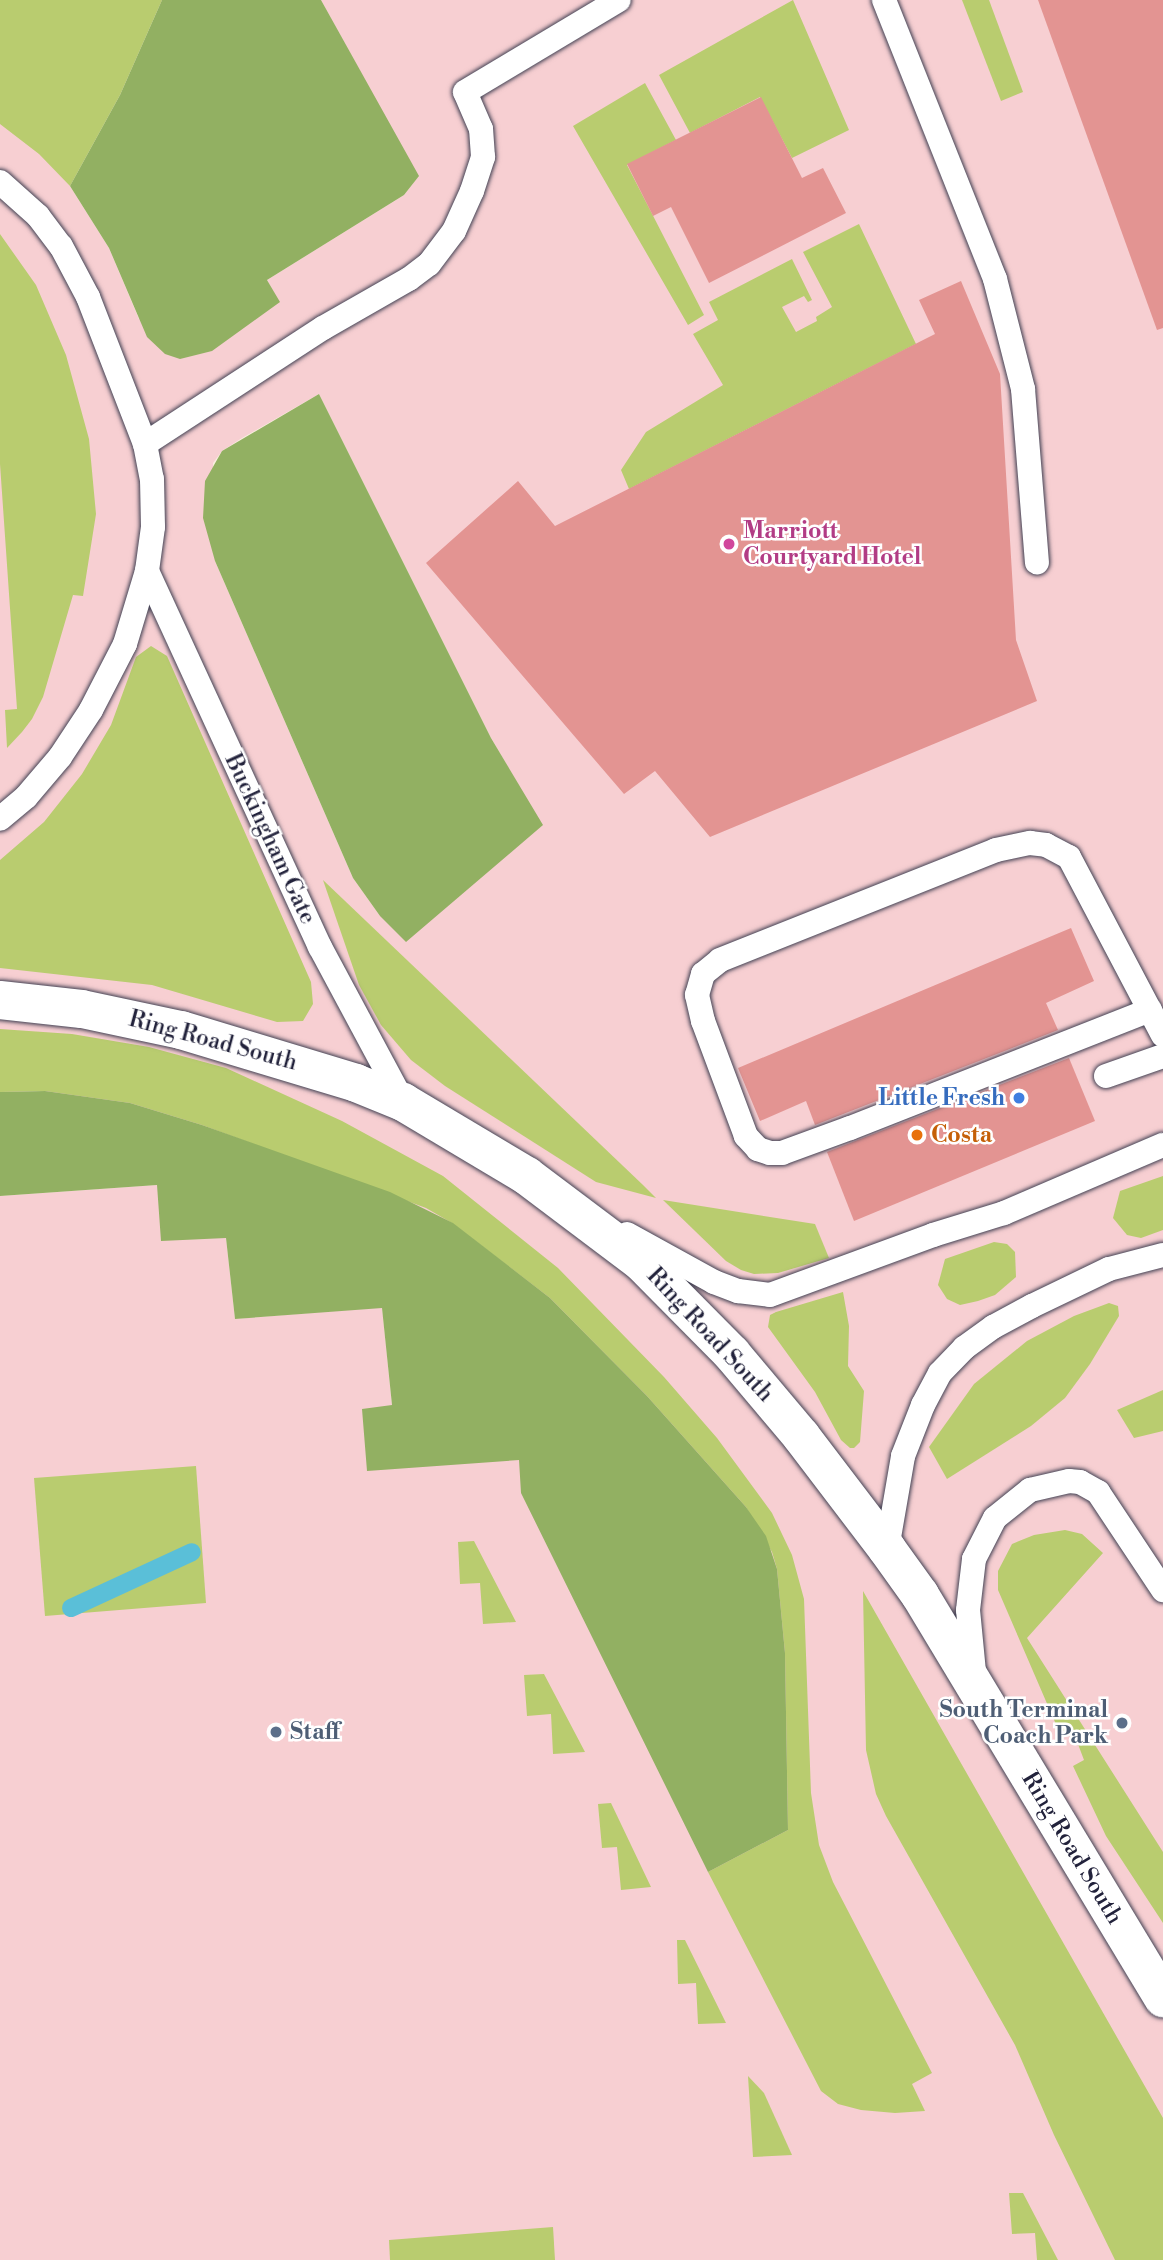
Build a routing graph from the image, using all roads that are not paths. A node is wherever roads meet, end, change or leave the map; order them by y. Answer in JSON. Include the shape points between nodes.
{"nodes":[{"id":1,"x":619,"y":0,"type":"edge"},
{"id":2,"x":884,"y":0,"type":"edge"},
{"id":3,"x":0,"y":183,"type":"edge"},
{"id":4,"x":145,"y":444,"type":"junction"},
{"id":5,"x":1037,"y":562,"type":"dead end"},
{"id":6,"x":147,"y":571,"type":"junction"},
{"id":7,"x":0,"y":819,"type":"edge"},
{"id":8,"x":0,"y":1000,"type":"edge"},
{"id":9,"x":1150,"y":1010,"type":"junction"},
{"id":10,"x":1163,"y":1035,"type":"edge"},
{"id":11,"x":1163,"y":1056,"type":"edge"},
{"id":12,"x":1106,"y":1076,"type":"dead end"},
{"id":13,"x":403,"y":1102,"type":"junction"},
{"id":14,"x":1163,"y":1145,"type":"edge"},
{"id":15,"x":527,"y":1176,"type":"junction"},
{"id":16,"x":1163,"y":1255,"type":"edge"},
{"id":17,"x":887,"y":1549,"type":"junction"},
{"id":18,"x":1163,"y":1590,"type":"edge"},
{"id":19,"x":977,"y":1690,"type":"junction"},
{"id":20,"x":1163,"y":1998,"type":"edge"}],
"edges":[{"from":1,"to":4,"type":"lane","via":[[465,92],[481,129],[483,157],[454,231],[429,264]]},
{"from":2,"to":5,"type":"lane","via":[[995,279],[1023,389]]},
{"from":3,"to":4,"type":"lane","via":[[38,216],[61,246],[88,298]]},
{"from":4,"to":6,"type":"lane","via":[[152,479],[153,527]]},
{"from":6,"to":7,"type":"lane","via":[[125,644],[91,710],[60,757]]},
{"from":6,"to":13,"type":"lane","name":"Buckingham Gate","via":[[320,947]]},
{"from":8,"to":13,"type":"street","name":"Ring Road South","via":[[82,1009],[181,1030],[321,1071]]},
{"from":9,"to":9,"type":"lane","via":[[850,1128],[782,1153],[770,1153],[758,1149],[746,1136],[697,995],[703,974],[720,960],[996,850],[1030,843],[1046,845],[1069,858]]},
{"from":9,"to":10,"type":"lane"},
{"from":11,"to":12,"type":"lane"},
{"from":13,"to":15,"type":"street","name":"Ring Road South"},
{"from":14,"to":15,"type":"lane","via":[[1004,1213],[770,1295],[738,1291],[701,1276]]},
{"from":15,"to":17,"type":"street","name":"Ring Road South","via":[[615,1241],[694,1313],[801,1436]]},
{"from":16,"to":17,"type":"lane","via":[[1109,1269],[1032,1306],[993,1327],[948,1365],[923,1405],[903,1456]]},
{"from":17,"to":19,"type":"street","name":"Ring Road South"},
{"from":18,"to":19,"type":"lane","via":[[1098,1492],[1069,1481],[1030,1490],[995,1518],[974,1559],[968,1628]]},
{"from":19,"to":20,"type":"street","name":"Ring Road South"}]}
